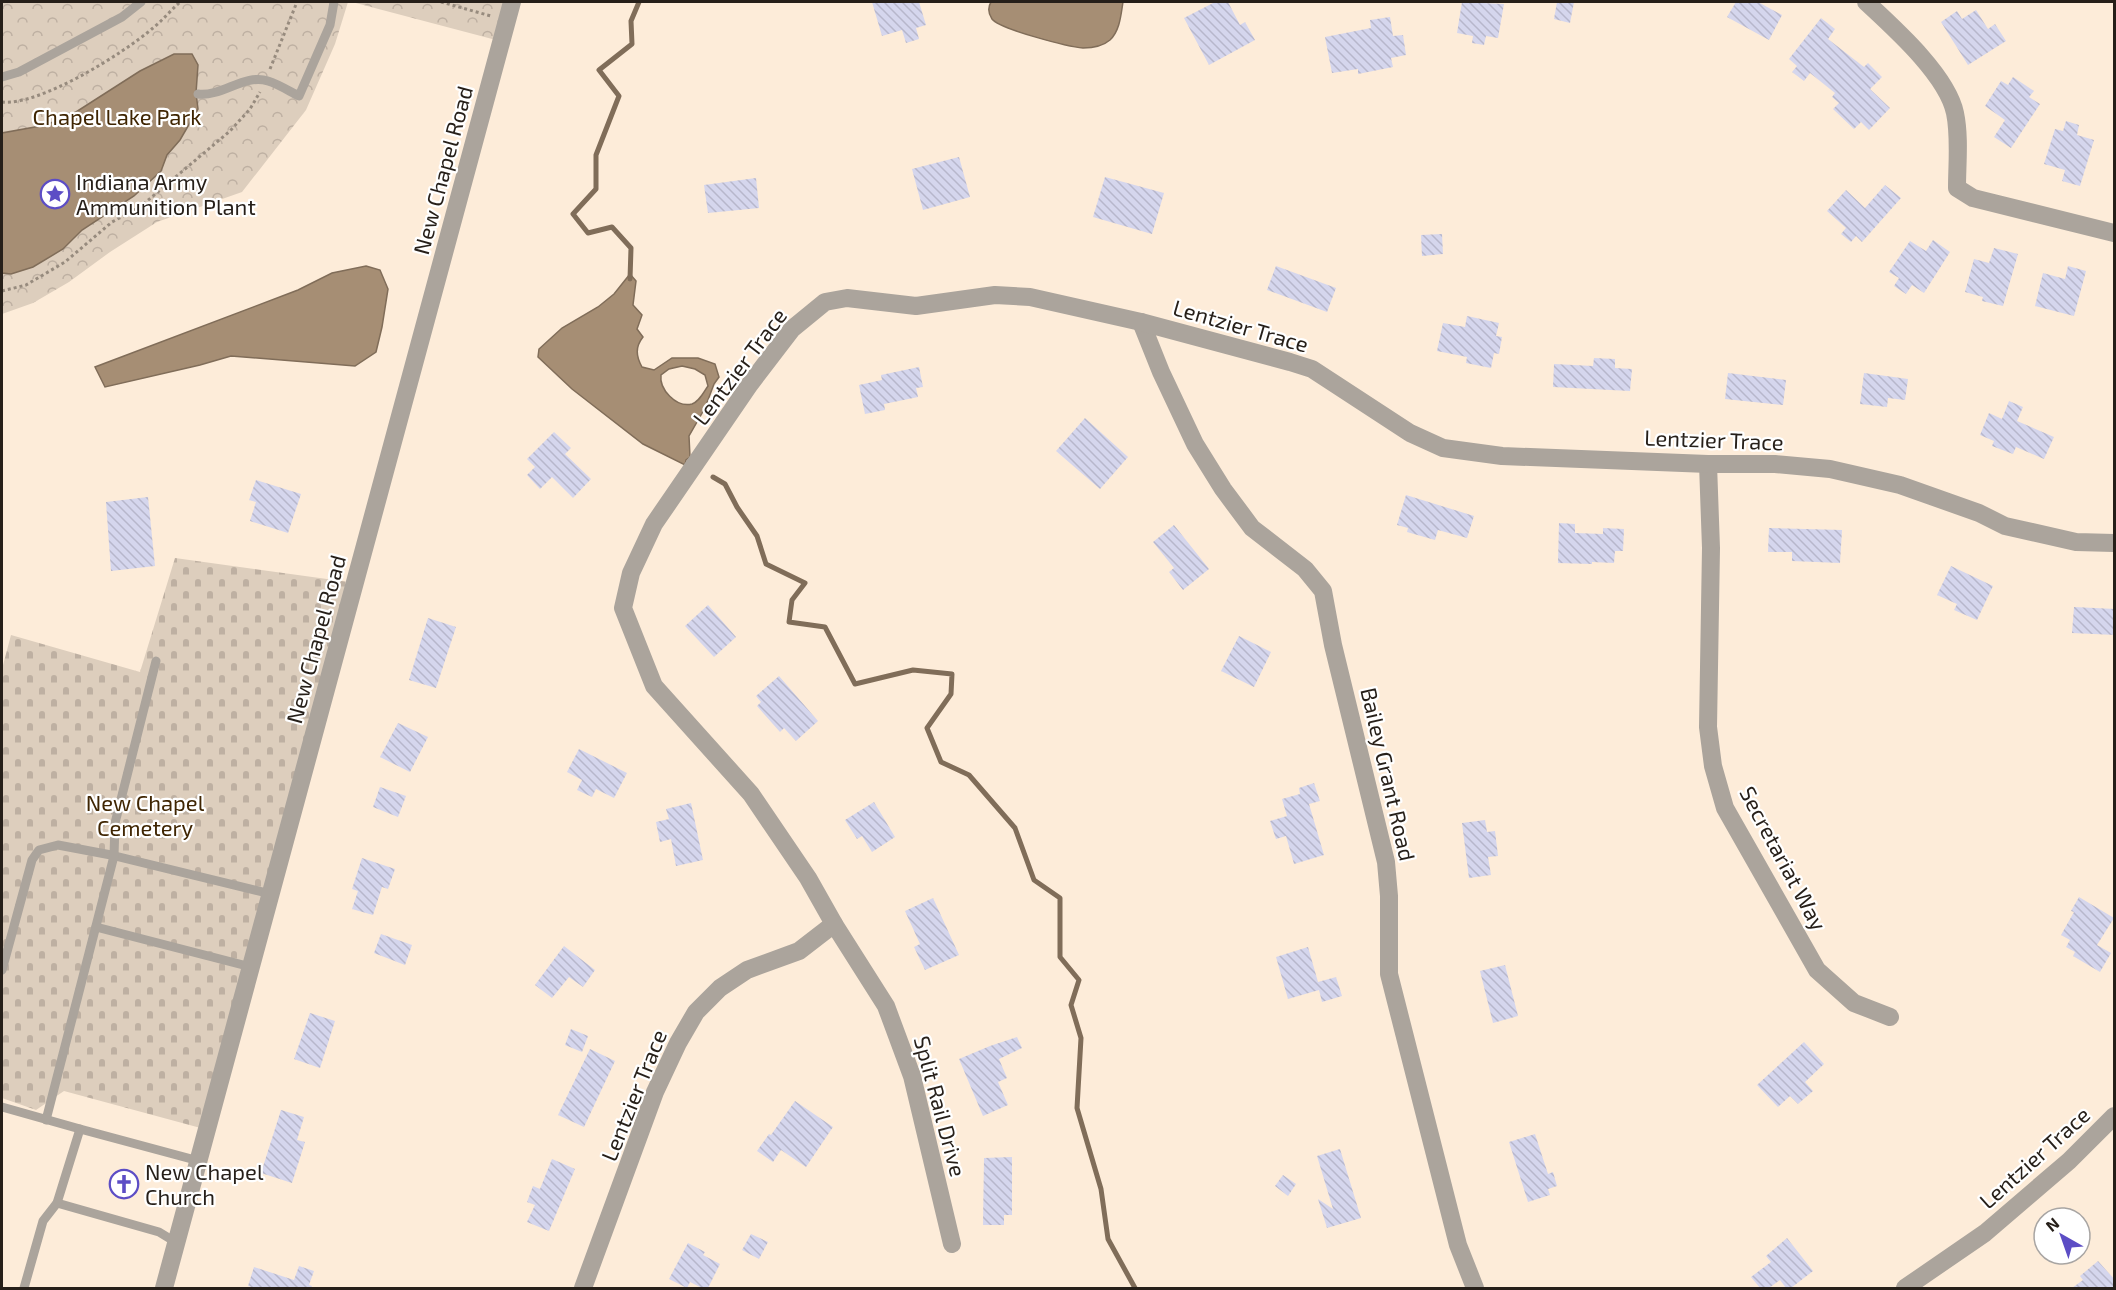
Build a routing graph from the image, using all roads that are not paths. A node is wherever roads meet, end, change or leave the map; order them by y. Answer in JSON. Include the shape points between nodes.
{"nodes":[{"id":1,"x":141,"y":2,"type":"edge"},
{"id":2,"x":334,"y":2,"type":"edge"},
{"id":3,"x":512,"y":2,"type":"edge"},
{"id":4,"x":1866,"y":2,"type":"edge"},
{"id":5,"x":2,"y":77,"type":"edge"},
{"id":6,"x":198,"y":94,"type":"dead end"},
{"id":7,"x":2115,"y":233,"type":"edge"},
{"id":8,"x":1141,"y":322,"type":"junction"},
{"id":9,"x":1708,"y":464,"type":"junction"},
{"id":10,"x":2115,"y":543,"type":"edge"},
{"id":11,"x":156,"y":661,"type":"dead end"},
{"id":12,"x":114,"y":856,"type":"junction"},
{"id":13,"x":271,"y":894,"type":"junction"},
{"id":14,"x":834,"y":924,"type":"junction"},
{"id":15,"x":96,"y":927,"type":"junction"},
{"id":16,"x":251,"y":967,"type":"junction"},
{"id":17,"x":2,"y":970,"type":"edge"},
{"id":18,"x":1890,"y":1017,"type":"dead end"},
{"id":19,"x":2,"y":1107,"type":"edge"},
{"id":20,"x":2115,"y":1116,"type":"edge"},
{"id":21,"x":46,"y":1119,"type":"junction"},
{"id":22,"x":80,"y":1129,"type":"junction"},
{"id":23,"x":199,"y":1161,"type":"junction"},
{"id":24,"x":57,"y":1203,"type":"junction"},
{"id":25,"x":177,"y":1243,"type":"junction"},
{"id":26,"x":952,"y":1244,"type":"dead end"},
{"id":27,"x":24,"y":1288,"type":"edge"},
{"id":28,"x":164,"y":1288,"type":"edge"},
{"id":29,"x":584,"y":1288,"type":"edge"},
{"id":30,"x":1474,"y":1288,"type":"edge"},
{"id":31,"x":1905,"y":1288,"type":"edge"}],
"edges":[{"from":1,"to":5,"type":"lane","via":[[122,17],[19,72]]},
{"from":2,"to":6,"type":"lane","via":[[330,25],[298,96],[266,80],[251,80],[225,90]]},
{"from":3,"to":13,"type":"street","name":"New Chapel Road"},
{"from":4,"to":7,"type":"street","via":[[1947,90],[1955,113],[1957,188],[1973,198]]},
{"from":8,"to":9,"type":"street","name":"Lentzier Trace","via":[[1312,369],[1410,434],[1443,448],[1502,456]]},
{"from":8,"to":14,"type":"street","name":"Lentzier Trace","via":[[1030,297],[995,295],[916,306],[847,298],[825,302],[792,329],[654,524],[631,573],[623,608],[654,686],[751,794]]},
{"from":8,"to":30,"type":"street","name":"Bailey Grant Road","via":[[1195,444],[1223,489],[1252,528],[1305,569],[1323,591],[1386,862],[1389,974],[1458,1245]]},
{"from":9,"to":10,"type":"street","name":"Lentzier Trace","via":[[1830,469],[1900,485],[2005,526],[2076,542]]},
{"from":9,"to":18,"type":"street","name":"Secretariat Way","via":[[1708,727],[1713,766],[1725,808],[1817,970],[1854,1003]]},
{"from":11,"to":12,"type":"lane","via":[[115,823]]},
{"from":12,"to":13,"type":"lane"},
{"from":12,"to":15,"type":"lane"},
{"from":12,"to":17,"type":"lane","via":[[58,845],[39,850],[32,860]]},
{"from":13,"to":16,"type":"street","name":"New Chapel Road"},
{"from":14,"to":26,"type":"street","name":"Split Rail Drive","via":[[886,1006],[912,1076]]},
{"from":14,"to":29,"type":"street","name":"Lentzier Trace","via":[[799,951],[747,970],[720,988],[696,1012],[655,1092]]},
{"from":15,"to":16,"type":"lane"},
{"from":15,"to":21,"type":"lane"},
{"from":16,"to":23,"type":"street","name":"New Chapel Road"},
{"from":19,"to":21,"type":"lane"},
{"from":20,"to":31,"type":"street","name":"Lentzier Trace","via":[[1985,1233]]},
{"from":21,"to":22,"type":"lane"},
{"from":22,"to":23,"type":"lane"},
{"from":22,"to":24,"type":"lane"},
{"from":23,"to":25,"type":"street","name":"New Chapel Road"},
{"from":24,"to":25,"type":"lane","via":[[159,1232]]},
{"from":24,"to":27,"type":"lane","via":[[43,1221]]},
{"from":25,"to":28,"type":"street","name":"New Chapel Road"}]}
